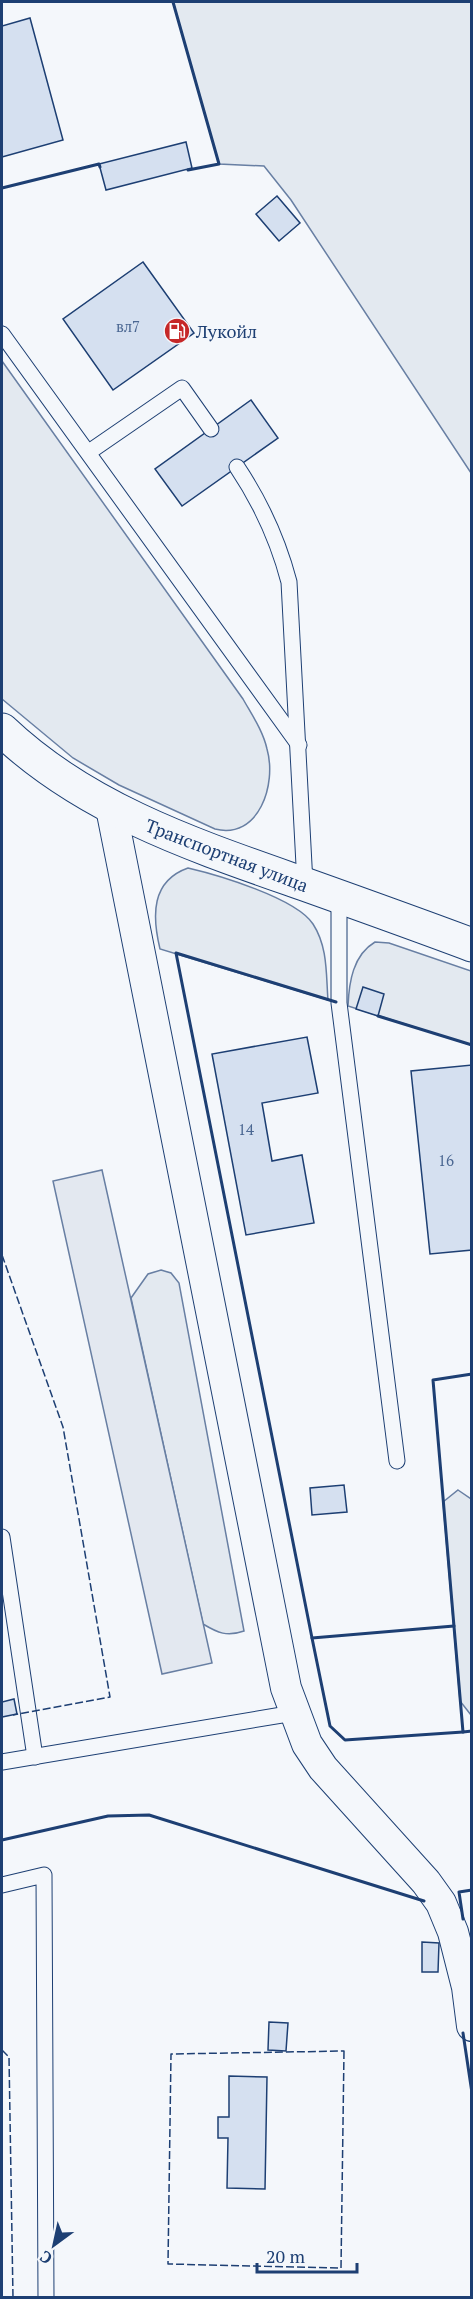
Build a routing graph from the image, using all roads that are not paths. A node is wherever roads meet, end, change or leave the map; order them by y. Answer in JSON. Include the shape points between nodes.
{"nodes":[{"id":1,"x":2,"y":334,"type":"edge"},
{"id":2,"x":211,"y":429,"type":"dead end"},
{"id":3,"x":89,"y":453,"type":"junction"},
{"id":4,"x":237,"y":467,"type":"dead end"},
{"id":5,"x":2,"y":730,"type":"edge"},
{"id":6,"x":298,"y":745,"type":"junction"},
{"id":7,"x":111,"y":808,"type":"junction"},
{"id":8,"x":305,"y":884,"type":"junction"},
{"id":9,"x":339,"y":897,"type":"junction"},
{"id":10,"x":471,"y":945,"type":"edge"},
{"id":11,"x":397,"y":1461,"type":"dead end"},
{"id":12,"x":2,"y":1537,"type":"edge"},
{"id":13,"x":294,"y":1713,"type":"junction"},
{"id":14,"x":35,"y":1757,"type":"junction"},
{"id":15,"x":2,"y":1762,"type":"edge"},
{"id":16,"x":2,"y":1885,"type":"edge"},
{"id":17,"x":471,"y":2026,"type":"edge"},
{"id":18,"x":46,"y":2298,"type":"edge"}],
"edges":[{"from":1,"to":3,"type":"lane"},
{"from":2,"to":3,"type":"lane","via":[[182,388]]},
{"from":3,"to":6,"type":"lane"},
{"from":4,"to":6,"type":"lane","via":[[265,513],[289,582]]},
{"from":5,"to":7,"type":"street","name":"Транспортная улица","via":[[56,774]]},
{"from":6,"to":8,"type":"lane"},
{"from":7,"to":8,"type":"street","name":"Транспортная улица","via":[[164,833]]},
{"from":7,"to":13,"type":"street","via":[[276,1642]]},
{"from":8,"to":9,"type":"street","name":"Транспортная улица"},
{"from":9,"to":10,"type":"street","name":"Транспортная улица"},
{"from":9,"to":11,"type":"lane","via":[[339,1003]]},
{"from":12,"to":14,"type":"lane"},
{"from":13,"to":14,"type":"lane"},
{"from":13,"to":17,"type":"street","via":[[323,1768],[441,1903],[453,1932]]},
{"from":14,"to":15,"type":"lane"},
{"from":16,"to":18,"type":"lane","via":[[44,1875]]}]}
